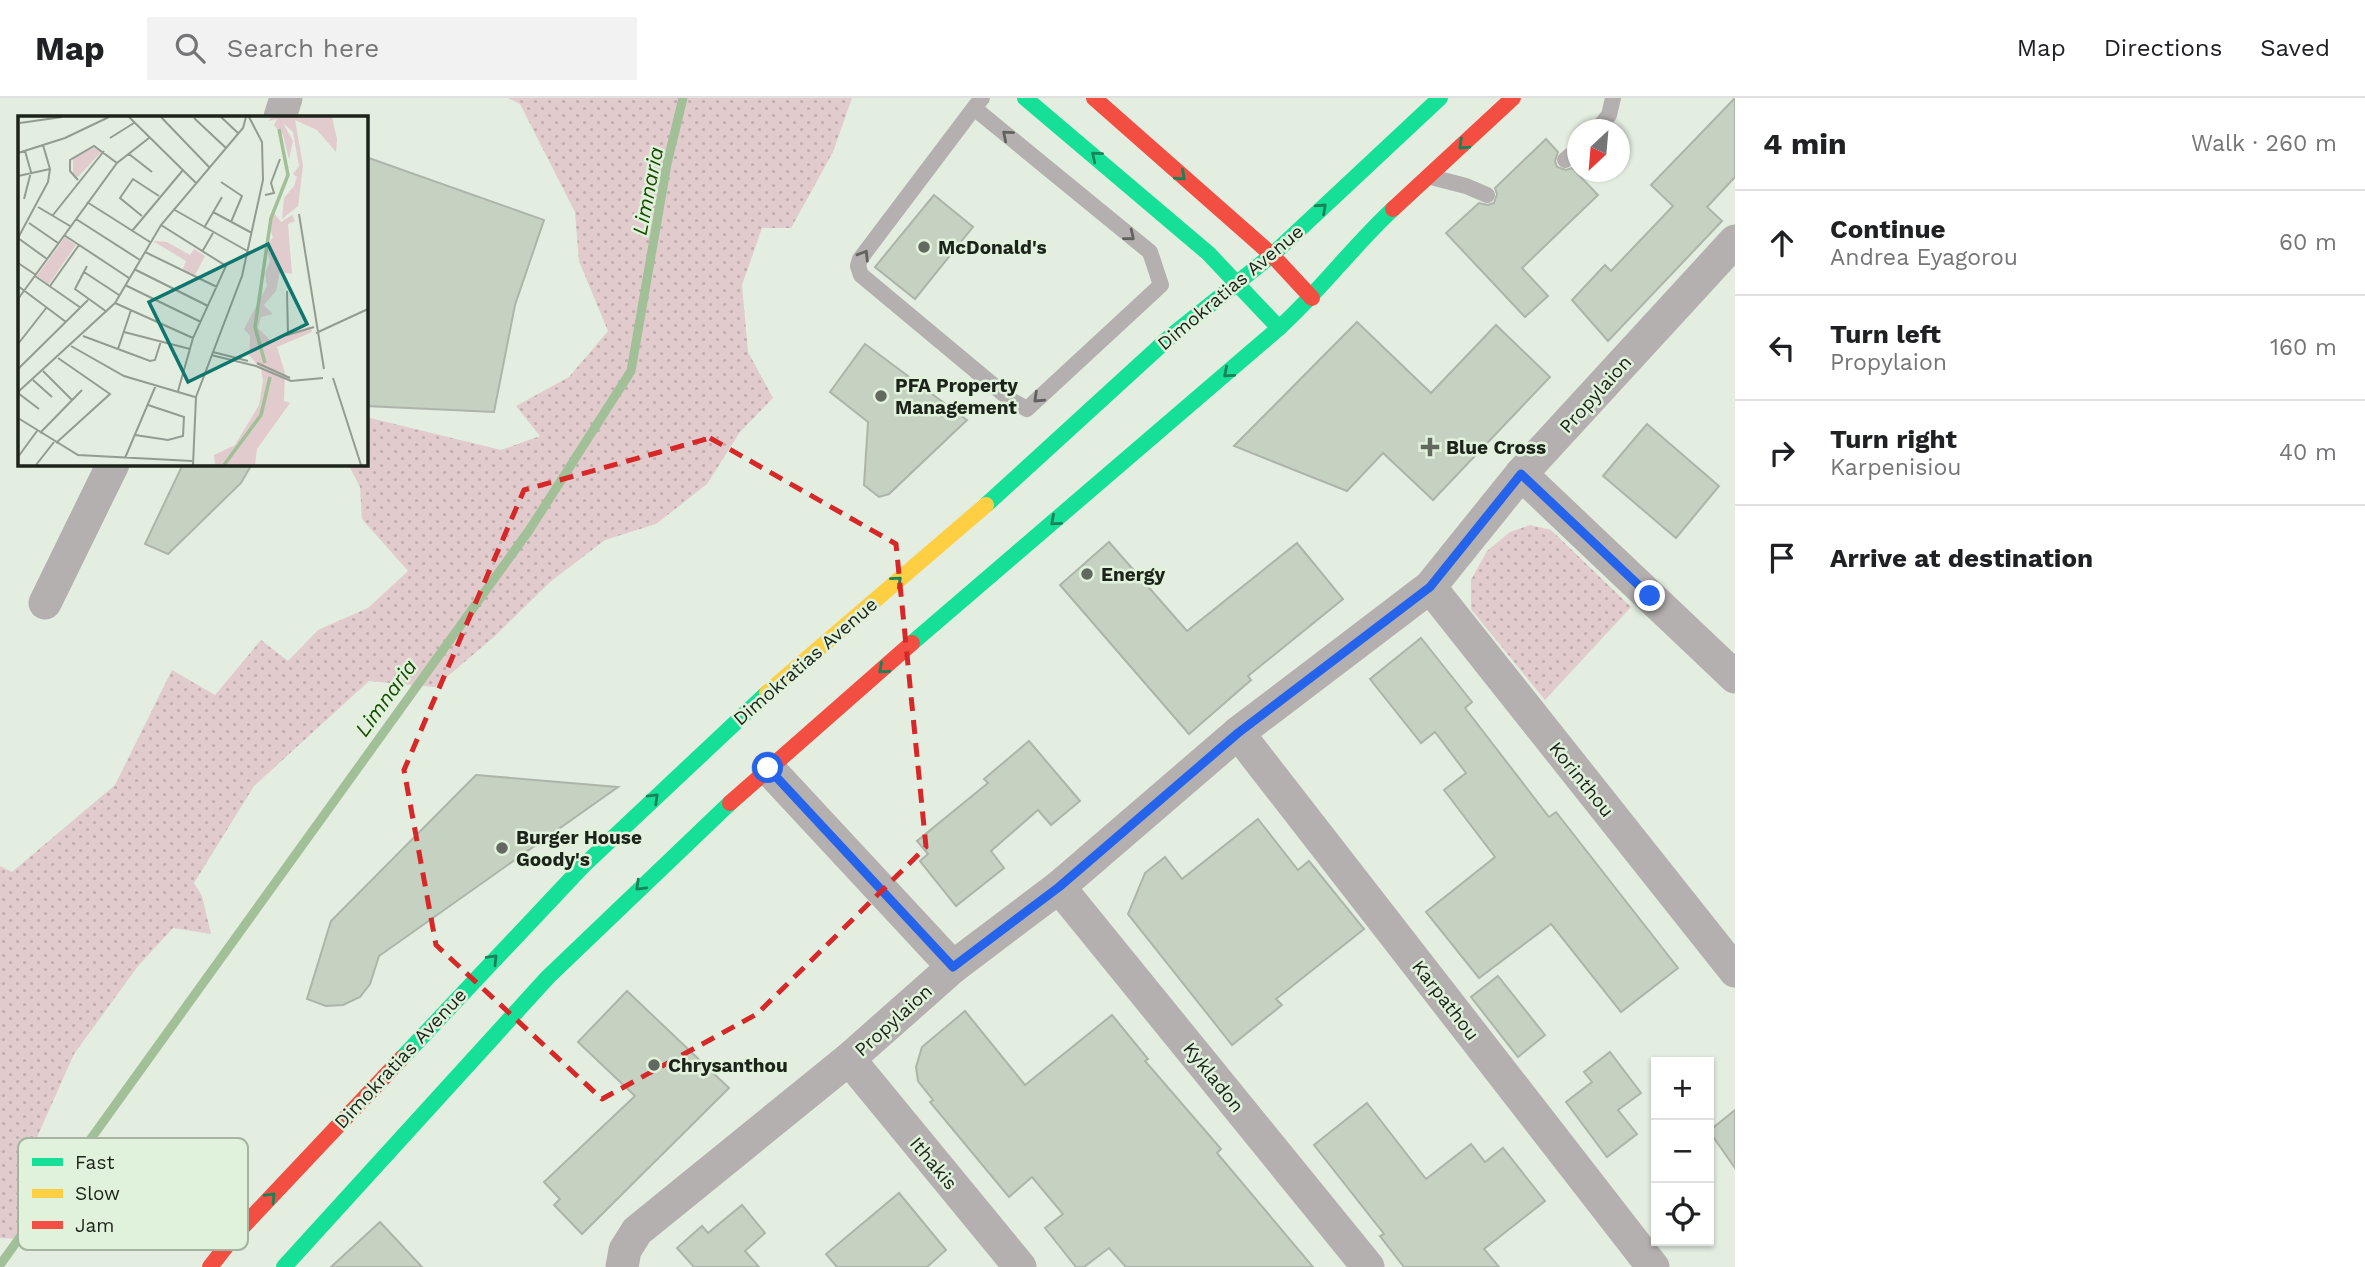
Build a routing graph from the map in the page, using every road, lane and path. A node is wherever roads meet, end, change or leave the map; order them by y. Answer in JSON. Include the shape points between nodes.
{"nodes":[{"id":1,"x":286,"y":98,"type":"edge"},
{"id":2,"x":1025,"y":98,"type":"edge"},
{"id":3,"x":1094,"y":98,"type":"edge"},
{"id":4,"x":1440,"y":98,"type":"edge"},
{"id":5,"x":1513,"y":98,"type":"edge"},
{"id":6,"x":1613,"y":98,"type":"edge"},
{"id":7,"x":978,"y":103,"type":"edge"},
{"id":8,"x":280,"y":116,"type":"edge"},
{"id":9,"x":1606,"y":119,"type":"edge"},
{"id":10,"x":1429,"y":176,"type":"junction"},
{"id":11,"x":1487,"y":195,"type":"dead end"},
{"id":12,"x":1735,"y":241,"type":"edge"},
{"id":13,"x":1272,"y":255,"type":"junction"},
{"id":14,"x":1238,"y":284,"type":"junction"},
{"id":15,"x":1312,"y":298,"type":"junction"},
{"id":16,"x":1279,"y":328,"type":"junction"},
{"id":17,"x":112,"y":466,"type":"edge"},
{"id":18,"x":1521,"y":474,"type":"junction"},
{"id":19,"x":1430,"y":587,"type":"junction"},
{"id":20,"x":45,"y":603,"type":"dead end"},
{"id":21,"x":1735,"y":677,"type":"edge"},
{"id":22,"x":1238,"y":733,"type":"junction"},
{"id":23,"x":768,"y":768,"type":"junction"},
{"id":24,"x":1059,"y":887,"type":"junction"},
{"id":25,"x":953,"y":967,"type":"junction"},
{"id":26,"x":1735,"y":971,"type":"edge"},
{"id":27,"x":849,"y":1059,"type":"junction"},
{"id":28,"x":248,"y":1222,"type":"edge"},
{"id":29,"x":224,"y":1250,"type":"edge"},
{"id":30,"x":623,"y":1259,"type":"edge"},
{"id":31,"x":210,"y":1267,"type":"edge"},
{"id":32,"x":284,"y":1267,"type":"edge"},
{"id":33,"x":1020,"y":1267,"type":"edge"},
{"id":34,"x":1368,"y":1267,"type":"edge"},
{"id":35,"x":1653,"y":1267,"type":"edge"}],
"edges":[{"from":1,"to":8,"type":"street"},
{"from":14,"to":2,"type":"main road","one_way":true},
{"from":3,"to":13,"type":"main road","one_way":true},
{"from":13,"to":4,"type":"main road","name":"Dimokratias Avenue","one_way":true},
{"from":5,"to":10,"type":"main road","one_way":true},
{"from":6,"to":9,"type":"lane"},
{"from":7,"to":7,"type":"lane","via":[[858,266],[861,275],[1027,409],[1161,285],[1150,252]]},
{"from":10,"to":11,"type":"lane"},
{"from":10,"to":15,"type":"main road","via":[[1367,233]]},
{"from":12,"to":18,"type":"street","name":"Propylaion"},
{"from":13,"to":14,"type":"main road","name":"Dimokratias Avenue"},
{"from":13,"to":15,"type":"main road"},
{"from":14,"to":16,"type":"main road"},
{"from":28,"to":14,"type":"main road","name":"Dimokratias Avenue","one_way":true,"via":[[450,1004],[737,719],[1033,464],[1171,337]]},
{"from":15,"to":16,"type":"main road"},
{"from":16,"to":23,"type":"main road","one_way":true},
{"from":17,"to":20,"type":"street"},
{"from":18,"to":19,"type":"street","name":"Propylaion"},
{"from":18,"to":21,"type":"street"},
{"from":19,"to":22,"type":"street","name":"Propylaion"},
{"from":19,"to":26,"type":"street","name":"Korinthou"},
{"from":22,"to":24,"type":"street","name":"Propylaion"},
{"from":22,"to":35,"type":"street","name":"Karpathou"},
{"from":23,"to":25,"type":"street"},
{"from":23,"to":32,"type":"main road","one_way":true,"via":[[639,887],[490,1035]]},
{"from":24,"to":25,"type":"street","name":"Propylaion"},
{"from":24,"to":34,"type":"street","name":"Kykladon"},
{"from":25,"to":27,"type":"street","name":"Propylaion"},
{"from":27,"to":30,"type":"street","name":"Propylaion","via":[[637,1231]]},
{"from":27,"to":33,"type":"street","name":"Ithakis"},
{"from":31,"to":29,"type":"main road","name":"Dimokratias Avenue","one_way":true}]}
